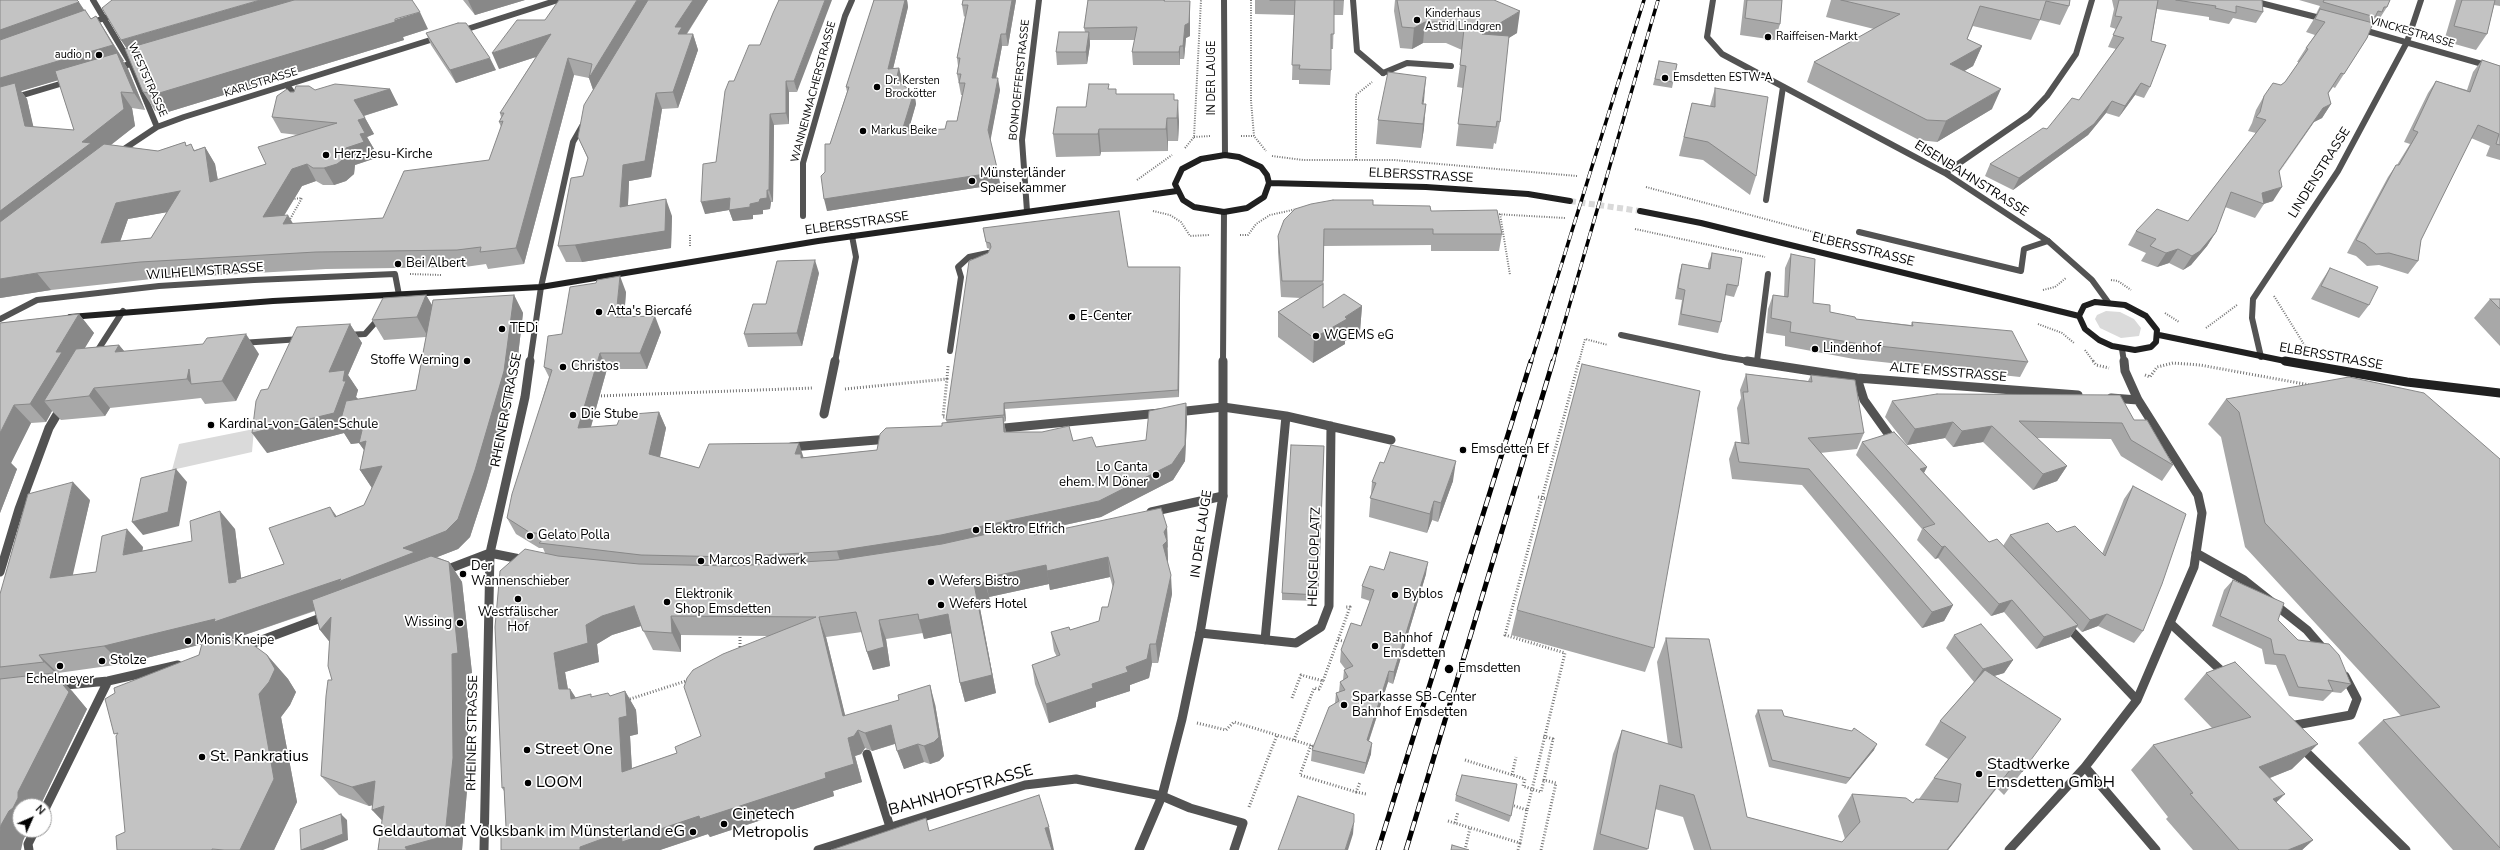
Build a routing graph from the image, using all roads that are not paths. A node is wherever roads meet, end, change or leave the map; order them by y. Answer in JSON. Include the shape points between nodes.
{"nodes":[{"id":1,"x":93,"y":0,"type":"edge"},
{"id":2,"x":558,"y":0,"type":"edge"},
{"id":3,"x":852,"y":0,"type":"edge"},
{"id":4,"x":1039,"y":0,"type":"edge"},
{"id":5,"x":1224,"y":0,"type":"edge"},
{"id":6,"x":1353,"y":0,"type":"edge"},
{"id":7,"x":1713,"y":0,"type":"edge"},
{"id":8,"x":2092,"y":0,"type":"edge"},
{"id":9,"x":2249,"y":0,"type":"edge"},
{"id":10,"x":2421,"y":0,"type":"edge"},
{"id":11,"x":127,"y":11,"type":"edge"},
{"id":12,"x":106,"y":18,"type":"junction"},
{"id":13,"x":2330,"y":21,"type":"edge"},
{"id":14,"x":84,"y":25,"type":"edge"},
{"id":15,"x":2353,"y":27,"type":"edge"},
{"id":16,"x":453,"y":33,"type":"edge"},
{"id":17,"x":445,"y":35,"type":"edge"},
{"id":18,"x":2407,"y":42,"type":"junction"},
{"id":19,"x":146,"y":59,"type":"edge"},
{"id":20,"x":131,"y":64,"type":"junction"},
{"id":21,"x":1451,"y":66,"type":"dead end"},
{"id":22,"x":2500,"y":69,"type":"edge"},
{"id":23,"x":109,"y":70,"type":"edge"},
{"id":24,"x":80,"y":78,"type":"edge"},
{"id":25,"x":287,"y":85,"type":"junction"},
{"id":26,"x":1783,"y":87,"type":"junction"},
{"id":27,"x":0,"y":102,"type":"edge"},
{"id":28,"x":301,"y":104,"type":"edge"},
{"id":29,"x":589,"y":115,"type":"edge"},
{"id":30,"x":158,"y":127,"type":"junction"},
{"id":31,"x":1225,"y":156,"type":"junction"},
{"id":32,"x":112,"y":158,"type":"edge"},
{"id":33,"x":1945,"y":173,"type":"junction"},
{"id":34,"x":1269,"y":183,"type":"junction"},
{"id":35,"x":1176,"y":191,"type":"junction"},
{"id":36,"x":1766,"y":200,"type":"dead end"},
{"id":37,"x":1570,"y":201,"type":"tunnel mouth"},
{"id":38,"x":1027,"y":211,"type":"junction"},
{"id":39,"x":1640,"y":211,"type":"tunnel mouth"},
{"id":40,"x":1224,"y":212,"type":"junction"},
{"id":41,"x":803,"y":216,"type":"dead end"},
{"id":42,"x":1858,"y":232,"type":"dead end"},
{"id":43,"x":852,"y":236,"type":"junction"},
{"id":44,"x":2048,"y":241,"type":"junction"},
{"id":45,"x":988,"y":253,"type":"edge"},
{"id":46,"x":1768,"y":274,"type":"dead end"},
{"id":47,"x":541,"y":287,"type":"junction"},
{"id":48,"x":399,"y":295,"type":"junction"},
{"id":49,"x":2108,"y":302,"type":"junction"},
{"id":50,"x":123,"y":311,"type":"junction"},
{"id":51,"x":2079,"y":316,"type":"junction"},
{"id":52,"x":61,"y":317,"type":"edge"},
{"id":53,"x":0,"y":319,"type":"edge"},
{"id":54,"x":1621,"y":335,"type":"dead end"},
{"id":55,"x":2159,"y":335,"type":"junction"},
{"id":56,"x":341,"y":336,"type":"edge"},
{"id":57,"x":309,"y":338,"type":"edge"},
{"id":58,"x":230,"y":344,"type":"edge"},
{"id":59,"x":2122,"y":349,"type":"junction"},
{"id":60,"x":950,"y":351,"type":"dead end"},
{"id":61,"x":96,"y":357,"type":"edge"},
{"id":62,"x":2261,"y":357,"type":"junction"},
{"id":63,"x":1757,"y":361,"type":"junction"},
{"id":64,"x":1857,"y":378,"type":"junction"},
{"id":65,"x":2500,"y":393,"type":"edge"},
{"id":66,"x":2089,"y":396,"type":"edge"},
{"id":67,"x":2104,"y":397,"type":"edge"},
{"id":68,"x":66,"y":399,"type":"edge"},
{"id":69,"x":2138,"y":400,"type":"junction"},
{"id":70,"x":1223,"y":407,"type":"junction"},
{"id":71,"x":824,"y":414,"type":"dead end"},
{"id":72,"x":1286,"y":416,"type":"junction"},
{"id":73,"x":1331,"y":426,"type":"junction"},
{"id":74,"x":981,"y":430,"type":"edge"},
{"id":75,"x":897,"y":438,"type":"edge"},
{"id":76,"x":1391,"y":440,"type":"dead end"},
{"id":77,"x":783,"y":448,"type":"edge"},
{"id":78,"x":1902,"y":450,"type":"edge"},
{"id":79,"x":1223,"y":496,"type":"junction"},
{"id":80,"x":1140,"y":515,"type":"edge"},
{"id":81,"x":2196,"y":552,"type":"junction"},
{"id":82,"x":490,"y":553,"type":"junction"},
{"id":83,"x":534,"y":562,"type":"edge"},
{"id":84,"x":0,"y":572,"type":"edge"},
{"id":85,"x":431,"y":576,"type":"edge"},
{"id":86,"x":335,"y":613,"type":"edge"},
{"id":87,"x":2060,"y":618,"type":"edge"},
{"id":88,"x":2170,"y":622,"type":"junction"},
{"id":89,"x":1200,"y":633,"type":"junction"},
{"id":90,"x":1265,"y":640,"type":"junction"},
{"id":91,"x":233,"y":651,"type":"edge"},
{"id":92,"x":189,"y":663,"type":"edge"},
{"id":93,"x":108,"y":681,"type":"junction"},
{"id":94,"x":2237,"y":686,"type":"edge"},
{"id":95,"x":46,"y":687,"type":"edge"},
{"id":96,"x":2137,"y":700,"type":"junction"},
{"id":97,"x":867,"y":754,"type":"dead end"},
{"id":98,"x":2085,"y":767,"type":"junction"},
{"id":99,"x":1162,"y":796,"type":"junction"},
{"id":100,"x":51,"y":798,"type":"edge"},
{"id":101,"x":890,"y":827,"type":"junction"},
{"id":102,"x":31,"y":838,"type":"edge"},
{"id":103,"x":29,"y":850,"type":"edge"},
{"id":104,"x":484,"y":850,"type":"edge"},
{"id":105,"x":818,"y":850,"type":"edge"},
{"id":106,"x":1139,"y":850,"type":"edge"},
{"id":107,"x":1234,"y":850,"type":"edge"},
{"id":108,"x":2009,"y":850,"type":"edge"},
{"id":109,"x":2156,"y":850,"type":"edge"},
{"id":110,"x":2406,"y":850,"type":"edge"}],
"edges":[{"from":1,"to":12,"type":"street","name":"WESTSTRASSE"},
{"from":2,"to":16,"type":"street"},
{"from":3,"to":41,"type":"street","name":"WANNENMACHERSTRASSE","via":[[845,16],[803,163]]},
{"from":4,"to":38,"type":"street","name":"BONHOEFFERSTRASSE","via":[[1022,140]]},
{"from":5,"to":31,"type":"street","name":"IN DER LAUGE"},
{"from":6,"to":21,"type":"street","via":[[1357,51],[1383,73],[1407,63]]},
{"from":7,"to":26,"type":"street","name":"EISENBAHNSTRASSE","via":[[1707,37],[1722,54]]},
{"from":8,"to":33,"type":"street","via":[[2076,54],[2047,96],[2029,115]]},
{"from":9,"to":13,"type":"street"},
{"from":10,"to":18,"type":"street","name":"LINDENSTRASSE"},
{"from":11,"to":12,"type":"street"},
{"from":12,"to":14,"type":"street"},
{"from":12,"to":20,"type":"street","name":"WESTSTRASSE"},
{"from":15,"to":18,"type":"street","name":"VINCKESTRASSE"},
{"from":17,"to":25,"type":"street","name":"KARLSTRASSE"},
{"from":18,"to":22,"type":"street","name":"VINCKESTRASSE"},
{"from":18,"to":62,"type":"street","name":"LINDENSTRASSE","via":[[2338,171],[2253,299],[2252,318]]},
{"from":19,"to":20,"type":"street"},
{"from":20,"to":23,"type":"street"},
{"from":20,"to":30,"type":"street","name":"WESTSTRASSE"},
{"from":24,"to":27,"type":"street"},
{"from":25,"to":28,"type":"street"},
{"from":25,"to":30,"type":"street","name":"KARLSTRASSE"},
{"from":26,"to":33,"type":"street","name":"EISENBAHNSTRASSE"},
{"from":26,"to":36,"type":"street"},
{"from":29,"to":47,"type":"street","name":"RHEINER STRASSE","via":[[573,142]]},
{"from":30,"to":32,"type":"street","name":"KARLSTRASSE"},
{"from":31,"to":34,"type":"main road","via":[[1239,157],[1256,164],[1267,175]]},
{"from":31,"to":35,"type":"main road","via":[[1201,159],[1182,169],[1175,184]]},
{"from":33,"to":44,"type":"street","name":"EISENBAHNSTRASSE"},
{"from":34,"to":37,"type":"main road","name":"ELBERSSTRASSE","via":[[1528,194]]},
{"from":34,"to":40,"type":"main road","via":[[1264,197],[1256,203],[1247,208]]},
{"from":35,"to":38,"type":"main road","name":"ELBERSSTRASSE"},
{"from":35,"to":40,"type":"main road","via":[[1183,200],[1194,207]]},
{"from":38,"to":43,"type":"main road","name":"ELBERSSTRASSE"},
{"from":39,"to":51,"type":"main road","name":"ELBERSSTRASSE","via":[[1701,222]]},
{"from":40,"to":70,"type":"street","name":"IN DER LAUGE"},
{"from":42,"to":44,"type":"street","via":[[2021,271],[2024,249]]},
{"from":43,"to":47,"type":"main road","name":"ELBERSSTRASSE"},
{"from":43,"to":71,"type":"street","via":[[856,257]]},
{"from":44,"to":49,"type":"street","name":"EISENBAHNSTRASSE","via":[[2092,280]]},
{"from":45,"to":60,"type":"street","via":[[969,257],[958,267],[961,277]]},
{"from":46,"to":63,"type":"street"},
{"from":47,"to":48,"type":"main road"},
{"from":47,"to":82,"type":"street","name":"RHEINER STRASSE","via":[[525,397]]},
{"from":48,"to":50,"type":"main road"},
{"from":48,"to":53,"type":"street","name":"WILHELMSTRASSE","via":[[395,274],[254,280],[159,286],[36,300]]},
{"from":48,"to":56,"type":"street","via":[[365,334]]},
{"from":49,"to":51,"type":"main road","via":[[2089,304],[2080,311]]},
{"from":49,"to":55,"type":"main road","via":[[2125,305],[2146,316],[2154,324]]},
{"from":50,"to":52,"type":"main road"},
{"from":50,"to":61,"type":"street"},
{"from":51,"to":59,"type":"main road","via":[[2081,323],[2091,335]]},
{"from":54,"to":63,"type":"street","name":"ALTE EMSSTRASSE","via":[[1724,357]]},
{"from":55,"to":59,"type":"main road","via":[[2150,347]]},
{"from":55,"to":62,"type":"main road","name":"ELBERSSTRASSE"},
{"from":57,"to":58,"type":"street"},
{"from":59,"to":69,"type":"street","via":[[2125,371]]},
{"from":62,"to":65,"type":"main road","name":"ELBERSSTRASSE","via":[[2407,382]]},
{"from":63,"to":64,"type":"street","name":"ALTE EMSSTRASSE"},
{"from":64,"to":66,"type":"street","name":"ALTE EMSSTRASSE"},
{"from":64,"to":78,"type":"street","via":[[1864,400]]},
{"from":67,"to":69,"type":"street"},
{"from":68,"to":84,"type":"street","via":[[49,428],[19,509]]},
{"from":69,"to":81,"type":"street","via":[[2198,496],[2202,513]]},
{"from":70,"to":72,"type":"street"},
{"from":70,"to":74,"type":"street"},
{"from":70,"to":79,"type":"street","name":"IN DER LAUGE"},
{"from":72,"to":73,"type":"street"},
{"from":72,"to":90,"type":"street"},
{"from":73,"to":76,"type":"street"},
{"from":73,"to":90,"type":"street","name":"HENGELOPLATZ","via":[[1329,606],[1321,628],[1296,643]]},
{"from":75,"to":77,"type":"street"},
{"from":79,"to":80,"type":"street"},
{"from":79,"to":89,"type":"street","name":"IN DER LAUGE"},
{"from":81,"to":88,"type":"street","via":[[2194,568]]},
{"from":81,"to":110,"type":"street","via":[[2244,580],[2302,625],[2335,662],[2357,699],[2351,715],[2282,728]]},
{"from":82,"to":83,"type":"street"},
{"from":82,"to":85,"type":"street"},
{"from":82,"to":104,"type":"street","name":"RHEINER STRASSE"},
{"from":86,"to":91,"type":"street"},
{"from":87,"to":96,"type":"street"},
{"from":88,"to":94,"type":"street"},
{"from":88,"to":96,"type":"street"},
{"from":89,"to":90,"type":"street","name":"HENGELOPLATZ"},
{"from":89,"to":99,"type":"street","name":"IN DER LAUGE"},
{"from":92,"to":93,"type":"street"},
{"from":93,"to":95,"type":"street"},
{"from":93,"to":100,"type":"street"},
{"from":96,"to":98,"type":"street"},
{"from":97,"to":101,"type":"street"},
{"from":98,"to":108,"type":"street"},
{"from":98,"to":109,"type":"street"},
{"from":99,"to":101,"type":"street","name":"BAHNHOFSTRASSE","via":[[1076,779],[1025,785]]},
{"from":99,"to":106,"type":"street","name":"IN DER LAUGE"},
{"from":99,"to":107,"type":"street","via":[[1190,808],[1243,823]]},
{"from":101,"to":105,"type":"street","name":"BAHNHOFSTRASSE"},
{"from":102,"to":103,"type":"street"}]}
